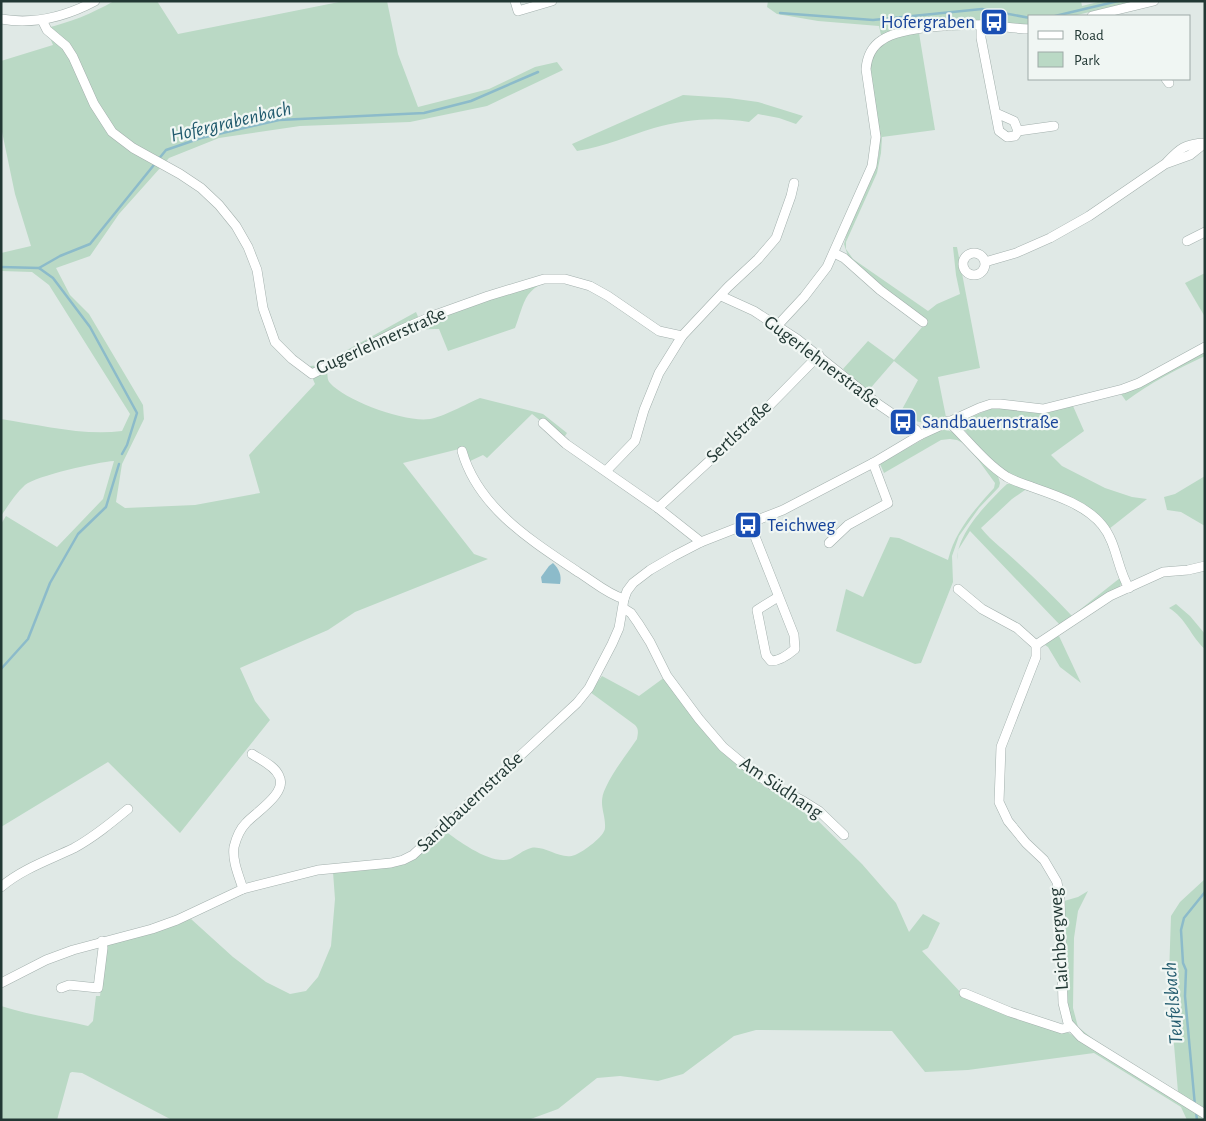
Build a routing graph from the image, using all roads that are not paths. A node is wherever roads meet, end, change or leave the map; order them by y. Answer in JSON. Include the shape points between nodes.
{"nodes":[{"id":1,"x":95,"y":1,"type":"edge"},
{"id":2,"x":515,"y":1,"type":"edge"},
{"id":3,"x":552,"y":1,"type":"edge"},
{"id":4,"x":1154,"y":1,"type":"edge"},
{"id":5,"x":1124,"y":13,"type":"edge"},
{"id":6,"x":1103,"y":15,"type":"edge"},
{"id":7,"x":1,"y":19,"type":"edge"},
{"id":8,"x":42,"y":20,"type":"junction"},
{"id":9,"x":981,"y":25,"type":"junction"},
{"id":10,"x":1028,"y":29,"type":"edge"},
{"id":11,"x":996,"y":113,"type":"junction"},
{"id":12,"x":1054,"y":126,"type":"dead end"},
{"id":13,"x":1018,"y":131,"type":"junction"},
{"id":14,"x":1205,"y":143,"type":"edge"},
{"id":15,"x":794,"y":183,"type":"dead end"},
{"id":16,"x":1205,"y":232,"type":"edge"},
{"id":17,"x":1188,"y":241,"type":"dead end"},
{"id":18,"x":834,"y":253,"type":"junction"},
{"id":19,"x":985,"y":262,"type":"dead end"},
{"id":20,"x":720,"y":296,"type":"junction"},
{"id":21,"x":923,"y":322,"type":"dead end"},
{"id":22,"x":777,"y":326,"type":"junction"},
{"id":23,"x":682,"y":336,"type":"junction"},
{"id":24,"x":1205,"y":347,"type":"edge"},
{"id":25,"x":819,"y":355,"type":"junction"},
{"id":26,"x":948,"y":421,"type":"junction"},
{"id":27,"x":543,"y":424,"type":"dead end"},
{"id":28,"x":920,"y":435,"type":"junction"},
{"id":29,"x":462,"y":451,"type":"dead end"},
{"id":30,"x":873,"y":463,"type":"junction"},
{"id":31,"x":606,"y":471,"type":"junction"},
{"id":32,"x":658,"y":508,"type":"junction"},
{"id":33,"x":750,"y":524,"type":"junction"},
{"id":34,"x":701,"y":542,"type":"junction"},
{"id":35,"x":829,"y":543,"type":"dead end"},
{"id":36,"x":1205,"y":566,"type":"edge"},
{"id":37,"x":1129,"y":588,"type":"junction"},
{"id":38,"x":958,"y":589,"type":"dead end"},
{"id":39,"x":778,"y":597,"type":"junction"},
{"id":40,"x":624,"y":599,"type":"junction"},
{"id":41,"x":623,"y":608,"type":"junction"},
{"id":42,"x":1036,"y":646,"type":"junction"},
{"id":43,"x":252,"y":754,"type":"dead end"},
{"id":44,"x":128,"y":809,"type":"dead end"},
{"id":45,"x":844,"y":835,"type":"dead end"},
{"id":46,"x":1,"y":887,"type":"edge"},
{"id":47,"x":243,"y":888,"type":"junction"},
{"id":48,"x":102,"y":941,"type":"junction"},
{"id":49,"x":1,"y":983,"type":"edge"},
{"id":50,"x":62,"y":988,"type":"dead end"},
{"id":51,"x":964,"y":993,"type":"dead end"},
{"id":52,"x":1070,"y":1027,"type":"junction"},
{"id":53,"x":1202,"y":1113,"type":"edge"}],
"edges":[{"from":1,"to":8,"type":"street","via":[[72,12]]},
{"from":2,"to":3,"type":"street","via":[[518,11]]},
{"from":4,"to":5,"type":"street"},
{"from":5,"to":6,"type":"street"},
{"from":7,"to":8,"type":"street"},
{"from":8,"to":23,"type":"street","name":"Gugerlehnerstraße","via":[[47,30],[66,46],[94,104],[121,140],[201,188],[236,226],[257,270],[263,308],[274,342],[312,374],[434,315],[544,279],[565,279],[590,286],[655,328]]},
{"from":9,"to":10,"type":"street"},
{"from":9,"to":11,"type":"street"},
{"from":9,"to":18,"type":"street","via":[[896,33],[883,39],[870,53],[866,69],[875,150],[872,166]]},
{"from":11,"to":13,"type":"street","via":[[1014,121]]},
{"from":11,"to":13,"type":"street","via":[[1001,134],[1011,137]]},
{"from":12,"to":13,"type":"street"},
{"from":14,"to":19,"type":"street","via":[[1187,145],[1178,150],[1165,164],[1089,216],[1050,238]]},
{"from":15,"to":20,"type":"street","via":[[776,238]]},
{"from":16,"to":17,"type":"street"},
{"from":18,"to":21,"type":"street"},
{"from":18,"to":22,"type":"street","via":[[817,282]]},
{"from":20,"to":22,"type":"street","name":"Gugerlehnerstraße","via":[[747,307]]},
{"from":20,"to":23,"type":"street"},
{"from":22,"to":25,"type":"street","name":"Gugerlehnerstraße"},
{"from":23,"to":31,"type":"street","via":[[659,373],[635,441]]},
{"from":24,"to":26,"type":"street","via":[[1123,389],[1043,409],[991,404]]},
{"from":25,"to":28,"type":"street","name":"Gugerlehnerstraße"},
{"from":25,"to":32,"type":"street","name":"Sertlstraße","via":[[766,409]]},
{"from":26,"to":28,"type":"street"},
{"from":26,"to":37,"type":"street","via":[[1009,478],[1049,493],[1093,516],[1111,540]]},
{"from":27,"to":31,"type":"street"},
{"from":28,"to":30,"type":"street"},
{"from":29,"to":40,"type":"street","via":[[477,485],[508,522],[572,568]]},
{"from":30,"to":33,"type":"street"},
{"from":30,"to":35,"type":"street","via":[[888,503],[848,525]]},
{"from":31,"to":32,"type":"street"},
{"from":32,"to":34,"type":"street"},
{"from":33,"to":34,"type":"street"},
{"from":33,"to":39,"type":"street"},
{"from":34,"to":40,"type":"street","via":[[650,570],[633,584]]},
{"from":36,"to":37,"type":"street","via":[[1163,572]]},
{"from":37,"to":42,"type":"street","via":[[1110,596]]},
{"from":38,"to":42,"type":"street","via":[[982,609],[1017,628]]},
{"from":39,"to":39,"type":"street","via":[[795,642],[794,650],[787,656],[771,661],[766,655],[757,610]]},
{"from":40,"to":41,"type":"street","name":"Sandbauernstraße"},
{"from":41,"to":45,"type":"street","name":"Am Südhang","via":[[638,623],[667,676],[723,747],[772,785],[819,811]]},
{"from":41,"to":47,"type":"street","name":"Sandbauernstraße","via":[[619,628],[601,667],[577,703],[413,855],[391,863],[318,870]]},
{"from":42,"to":52,"type":"street","name":"Laichbergweg","via":[[1036,657],[1000,747],[999,802],[1008,821],[1044,860],[1057,882],[1064,1003]]},
{"from":43,"to":47,"type":"street","via":[[274,768],[280,776],[281,785],[277,794],[245,824],[236,839],[234,860]]},
{"from":44,"to":46,"type":"street","via":[[77,846],[18,874]]},
{"from":47,"to":48,"type":"street","name":"Sandbauernstraße","via":[[177,920]]},
{"from":48,"to":49,"type":"street","name":"Sandbauernstraße","via":[[46,960]]},
{"from":48,"to":50,"type":"street","via":[[98,988],[69,985]]},
{"from":51,"to":52,"type":"street","via":[[1062,1029]]},
{"from":52,"to":53,"type":"street"}]}
